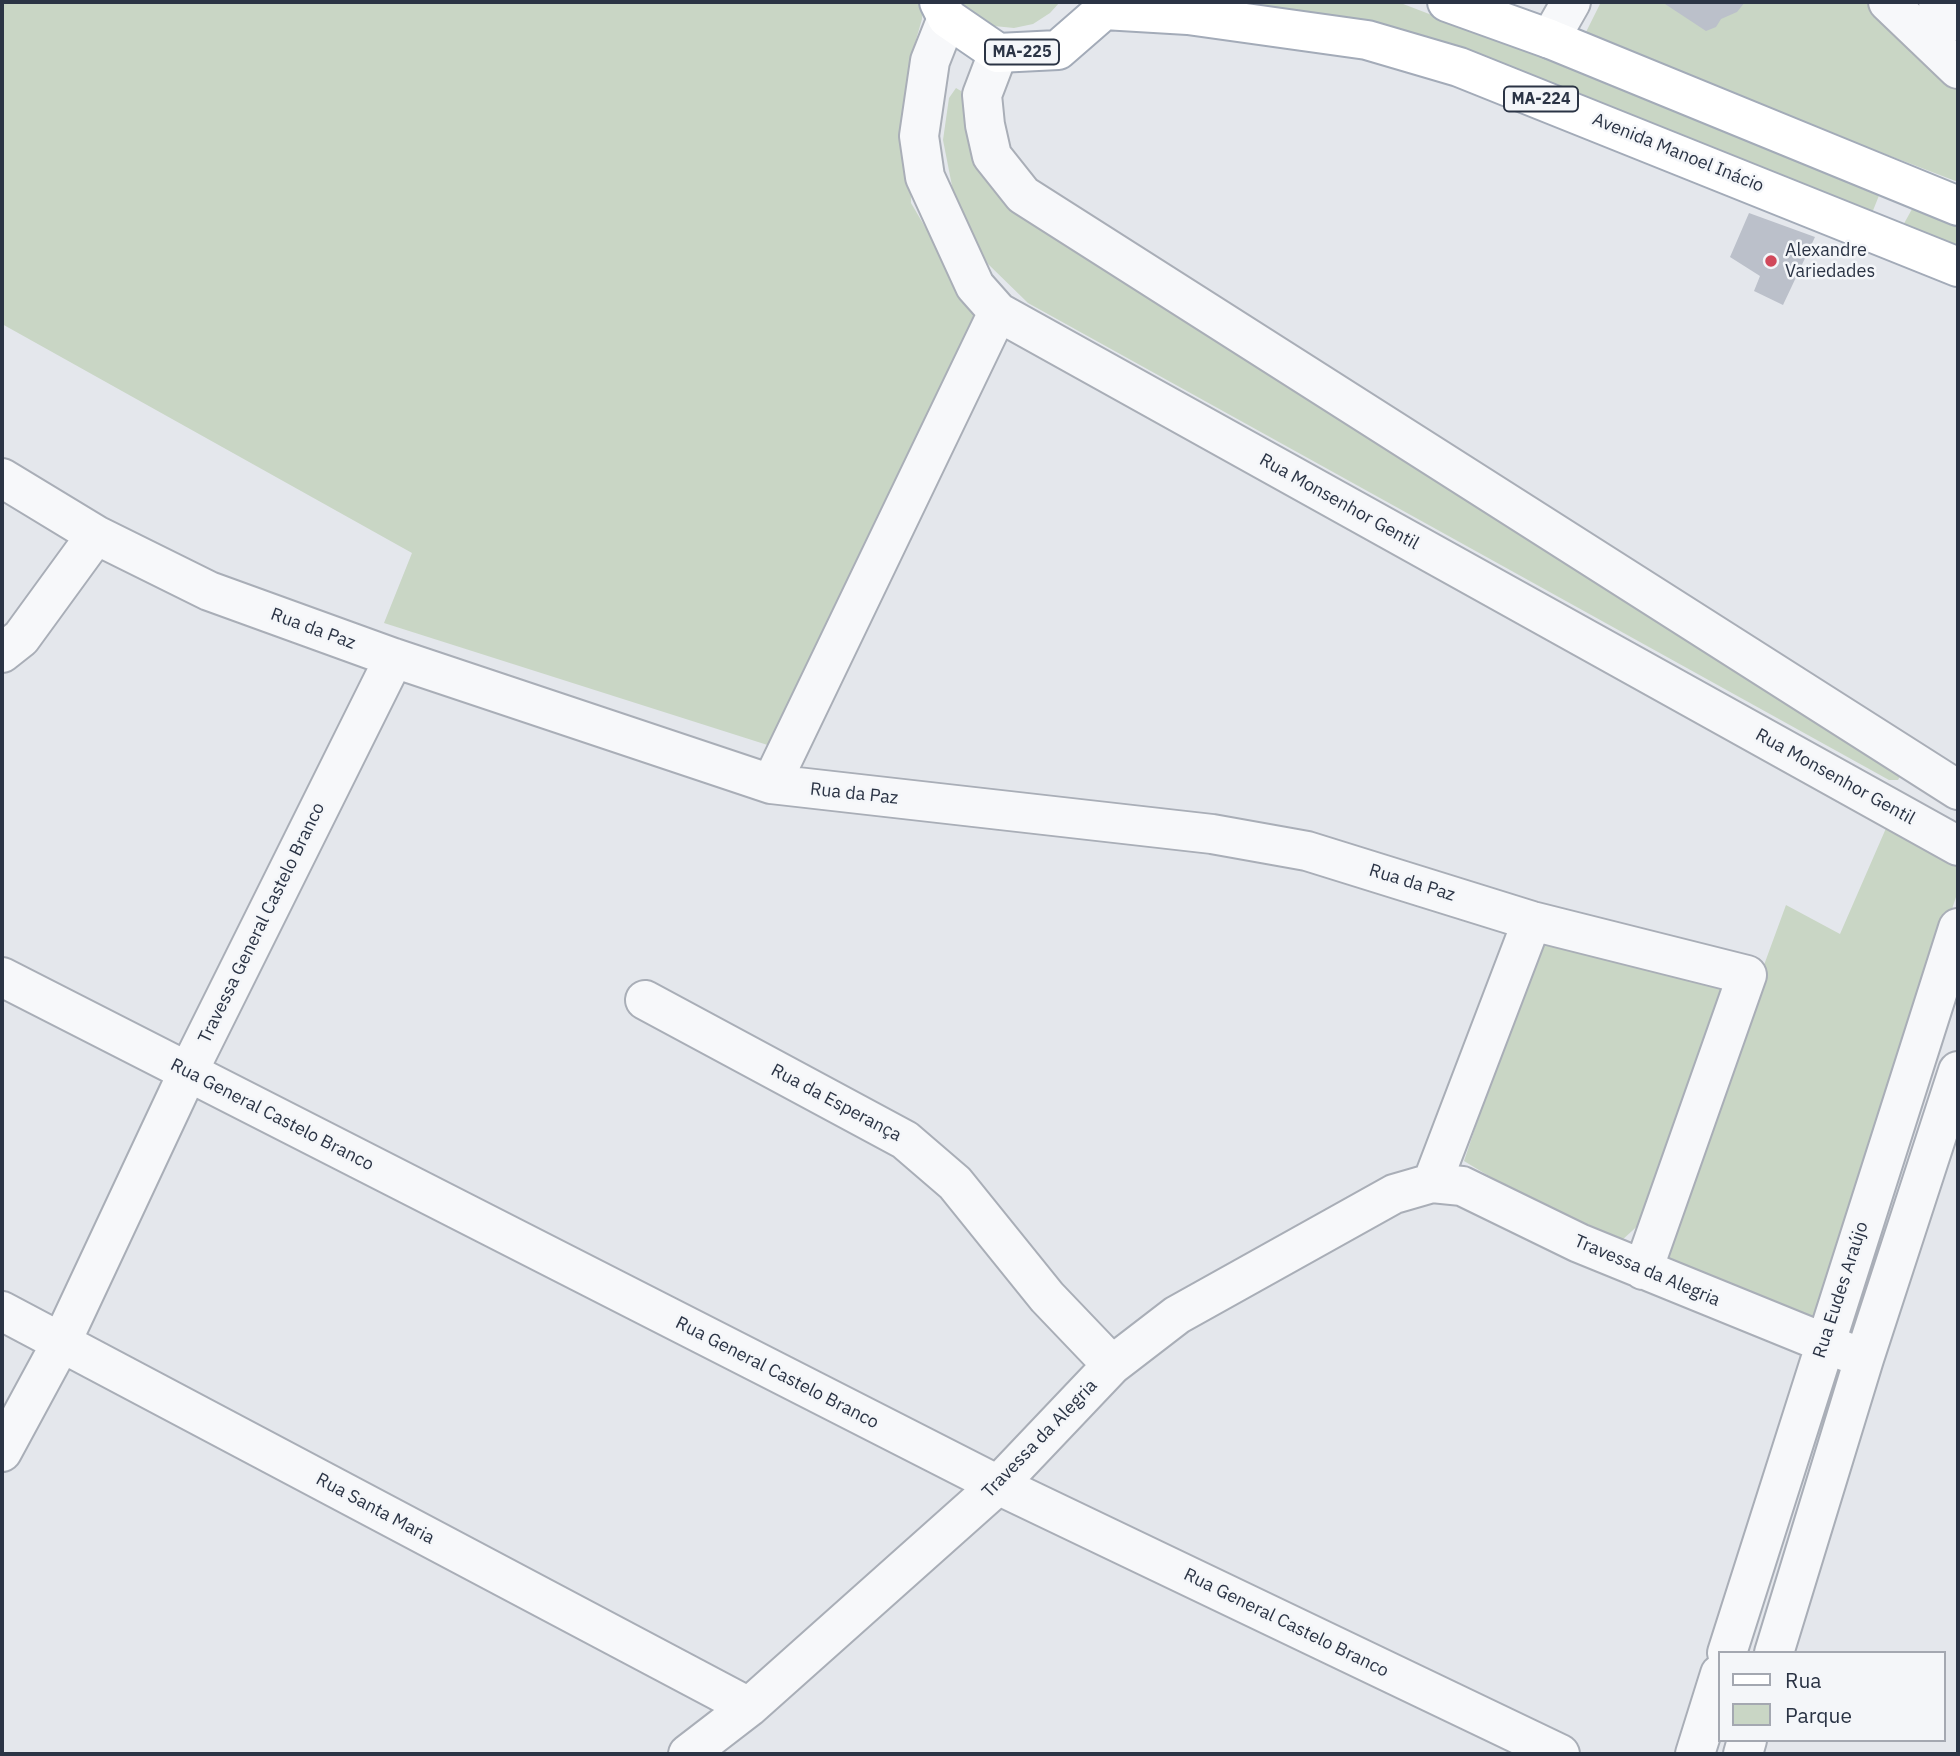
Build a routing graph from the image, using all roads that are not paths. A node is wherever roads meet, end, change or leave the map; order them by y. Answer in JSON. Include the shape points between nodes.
{"nodes":[{"id":1,"x":1447,"y":2,"type":"edge"},
{"id":2,"x":1571,"y":2,"type":"edge"},
{"id":3,"x":1888,"y":2,"type":"edge"},
{"id":4,"x":1938,"y":2,"type":"edge"},
{"id":5,"x":1105,"y":6,"type":"edge"},
{"id":6,"x":943,"y":10,"type":"edge"},
{"id":7,"x":1958,"y":21,"type":"edge"},
{"id":8,"x":1550,"y":39,"type":"junction"},
{"id":9,"x":998,"y":53,"type":"junction"},
{"id":10,"x":1958,"y":69,"type":"edge"},
{"id":11,"x":1900,"y":183,"type":"junction"},
{"id":12,"x":1958,"y":206,"type":"edge"},
{"id":13,"x":1877,"y":232,"type":"junction"},
{"id":14,"x":1958,"y":267,"type":"edge"},
{"id":15,"x":998,"y":312,"type":"junction"},
{"id":16,"x":2,"y":478,"type":"edge"},
{"id":17,"x":96,"y":535,"type":"junction"},
{"id":18,"x":2,"y":653,"type":"edge"},
{"id":19,"x":394,"y":658,"type":"junction"},
{"id":20,"x":771,"y":784,"type":"junction"},
{"id":21,"x":1958,"y":790,"type":"edge"},
{"id":22,"x":1958,"y":846,"type":"edge"},
{"id":23,"x":1532,"y":921,"type":"junction"},
{"id":24,"x":1958,"y":928,"type":"edge"},
{"id":25,"x":2,"y":976,"type":"edge"},
{"id":26,"x":645,"y":1000,"type":"dead end"},
{"id":27,"x":1958,"y":1071,"type":"edge"},
{"id":28,"x":188,"y":1072,"type":"junction"},
{"id":29,"x":1432,"y":1183,"type":"junction"},
{"id":30,"x":1643,"y":1270,"type":"junction"},
{"id":31,"x":2,"y":1311,"type":"edge"},
{"id":32,"x":61,"y":1343,"type":"junction"},
{"id":33,"x":1824,"y":1344,"type":"junction"},
{"id":34,"x":1864,"y":1359,"type":"junction"},
{"id":35,"x":1112,"y":1365,"type":"junction"},
{"id":36,"x":2,"y":1452,"type":"edge"},
{"id":37,"x":998,"y":1485,"type":"junction"},
{"id":38,"x":1728,"y":1651,"type":"edge"},
{"id":39,"x":1775,"y":1651,"type":"edge"},
{"id":40,"x":1718,"y":1680,"type":"edge"},
{"id":41,"x":749,"y":1707,"type":"junction"},
{"id":42,"x":688,"y":1754,"type":"edge"},
{"id":43,"x":1560,"y":1754,"type":"edge"},
{"id":44,"x":1695,"y":1754,"type":"edge"}],
"edges":[{"from":1,"to":8,"type":"main road"},
{"from":2,"to":8,"type":"street"},
{"from":3,"to":10,"type":"street"},
{"from":4,"to":7,"type":"street"},
{"from":5,"to":9,"type":"main road","name":"Avenida Manoel Inácio","number":"MA-225","via":[[1058,50]]},
{"from":5,"to":13,"type":"main road","name":"Avenida Manoel Inácio","number":"MA-224","via":[[1353,38],[1433,59]]},
{"from":6,"to":9,"type":"main road","number":"MA-225"},
{"from":6,"to":15,"type":"street","name":"Rua Monsenhor Gentil","via":[[919,136],[925,177],[975,286]]},
{"from":8,"to":11,"type":"main road"},
{"from":9,"to":21,"type":"street","via":[[982,95],[985,125],[992,156],[1023,195]]},
{"from":11,"to":12,"type":"main road"},
{"from":11,"to":13,"type":"main road"},
{"from":13,"to":14,"type":"main road","name":"Avenida Manoel Inácio","number":"MA-224"},
{"from":15,"to":20,"type":"street"},
{"from":15,"to":22,"type":"street","name":"Rua Monsenhor Gentil"},
{"from":16,"to":17,"type":"street","name":"Rua da Paz"},
{"from":17,"to":18,"type":"street","via":[[21,639]]},
{"from":17,"to":19,"type":"street","name":"Rua da Paz","via":[[209,592]]},
{"from":19,"to":20,"type":"street","name":"Rua da Paz"},
{"from":19,"to":28,"type":"street","name":"Travessa General Castelo Branco"},
{"from":20,"to":23,"type":"street","name":"Rua da Paz","via":[[1212,834],[1307,851]]},
{"from":23,"to":29,"type":"street"},
{"from":23,"to":30,"type":"street","name":"Rua da Paz","via":[[1747,975]]},
{"from":24,"to":33,"type":"street","name":"Rua Eudes Araújo"},
{"from":25,"to":28,"type":"street","name":"Rua General Castelo Branco"},
{"from":26,"to":35,"type":"street","name":"Rua da Esperança","via":[[905,1140],[954,1183],[1047,1297]]},
{"from":27,"to":34,"type":"street"},
{"from":28,"to":32,"type":"street","name":"Travessa General Castelo Branco"},
{"from":28,"to":37,"type":"street","name":"Rua General Castelo Branco"},
{"from":29,"to":30,"type":"street","name":"Travessa da Alegria","via":[[1462,1186]]},
{"from":29,"to":35,"type":"street","name":"Travessa da Alegria","via":[[1394,1194],[1177,1315]]},
{"from":30,"to":33,"type":"street","name":"Travessa da Alegria"},
{"from":31,"to":32,"type":"street","name":"Rua Santa Maria"},
{"from":32,"to":36,"type":"street","name":"Travessa General Castelo Branco"},
{"from":32,"to":41,"type":"street","name":"Rua Santa Maria"},
{"from":33,"to":34,"type":"street","name":"Travessa da Alegria"},
{"from":33,"to":38,"type":"street","name":"Rua Eudes Araújo"},
{"from":34,"to":39,"type":"street"},
{"from":35,"to":37,"type":"street","name":"Travessa da Alegria"},
{"from":37,"to":41,"type":"street","name":"Travessa da Alegria"},
{"from":37,"to":43,"type":"street","name":"Rua General Castelo Branco"},
{"from":40,"to":44,"type":"street"},
{"from":41,"to":42,"type":"street","name":"Travessa da Alegria"}]}
